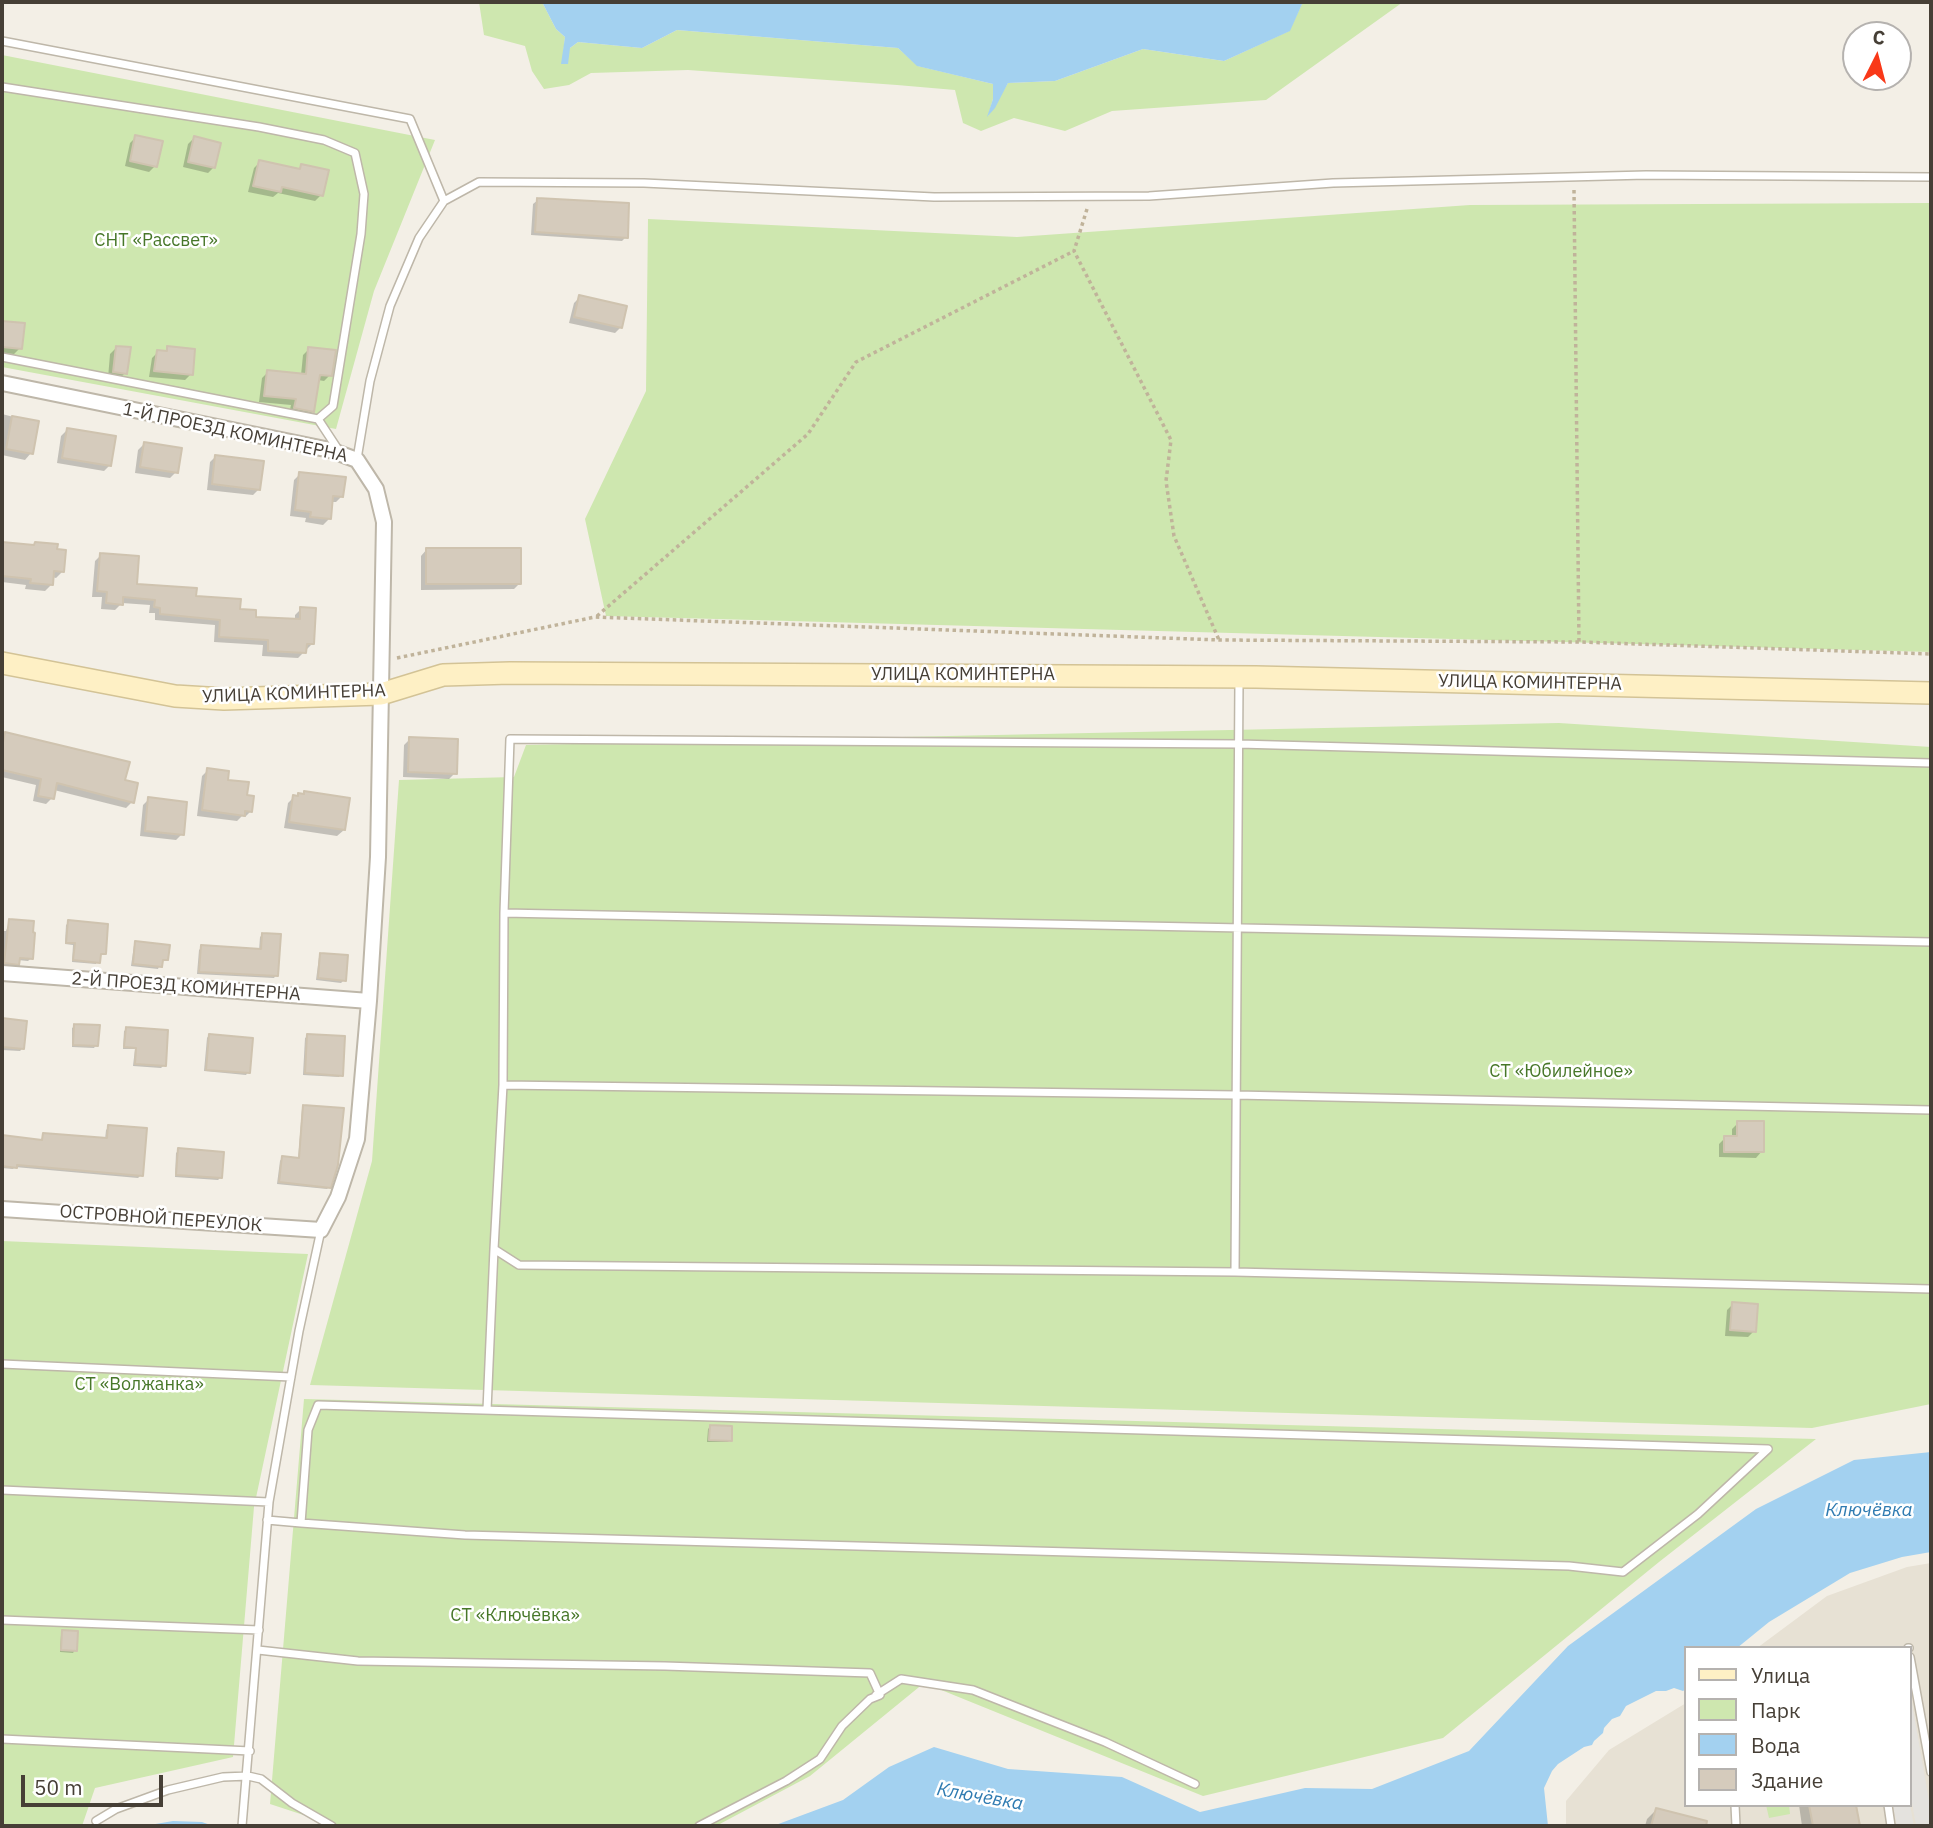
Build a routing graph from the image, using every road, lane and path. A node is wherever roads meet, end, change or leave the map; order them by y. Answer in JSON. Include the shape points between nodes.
{"nodes":[{"id":1,"x":2,"y":41,"type":"edge"},
{"id":2,"x":2,"y":87,"type":"edge"},
{"id":3,"x":1574,"y":177,"type":"junction"},
{"id":4,"x":1931,"y":177,"type":"edge"},
{"id":5,"x":1091,"y":196,"type":"junction"},
{"id":6,"x":444,"y":201,"type":"junction"},
{"id":7,"x":1074,"y":251,"type":"junction"},
{"id":8,"x":2,"y":357,"type":"edge"},
{"id":9,"x":2,"y":383,"type":"edge"},
{"id":10,"x":318,"y":419,"type":"junction"},
{"id":11,"x":342,"y":454,"type":"junction"},
{"id":12,"x":357,"y":460,"type":"junction"},
{"id":13,"x":596,"y":617,"type":"junction"},
{"id":14,"x":1219,"y":640,"type":"junction"},
{"id":15,"x":1579,"y":642,"type":"junction"},
{"id":16,"x":1931,"y":654,"type":"edge"},
{"id":17,"x":381,"y":662,"type":"junction"},
{"id":18,"x":2,"y":663,"type":"edge"},
{"id":19,"x":1239,"y":677,"type":"junction"},
{"id":20,"x":1931,"y":692,"type":"edge"},
{"id":21,"x":381,"y":694,"type":"junction"},
{"id":22,"x":1239,"y":744,"type":"junction"},
{"id":23,"x":1931,"y":763,"type":"edge"},
{"id":24,"x":504,"y":913,"type":"junction"},
{"id":25,"x":1237,"y":926,"type":"junction"},
{"id":26,"x":1931,"y":943,"type":"edge"},
{"id":27,"x":2,"y":973,"type":"edge"},
{"id":28,"x":369,"y":1001,"type":"junction"},
{"id":29,"x":503,"y":1085,"type":"junction"},
{"id":30,"x":1236,"y":1095,"type":"junction"},
{"id":31,"x":1931,"y":1110,"type":"edge"},
{"id":32,"x":2,"y":1209,"type":"edge"},
{"id":33,"x":321,"y":1230,"type":"junction"},
{"id":34,"x":494,"y":1249,"type":"junction"},
{"id":35,"x":1235,"y":1272,"type":"junction"},
{"id":36,"x":1931,"y":1289,"type":"edge"},
{"id":37,"x":2,"y":1364,"type":"edge"},
{"id":38,"x":291,"y":1377,"type":"junction"},
{"id":39,"x":488,"y":1410,"type":"junction"},
{"id":40,"x":2,"y":1490,"type":"edge"},
{"id":41,"x":269,"y":1502,"type":"junction"},
{"id":42,"x":267,"y":1520,"type":"junction"},
{"id":43,"x":301,"y":1523,"type":"junction"},
{"id":44,"x":2,"y":1620,"type":"edge"},
{"id":45,"x":259,"y":1630,"type":"junction"},
{"id":46,"x":258,"y":1650,"type":"junction"},
{"id":47,"x":1912,"y":1668,"type":"edge"},
{"id":48,"x":879,"y":1693,"type":"junction"},
{"id":49,"x":2,"y":1739,"type":"edge"},
{"id":50,"x":250,"y":1751,"type":"junction"},
{"id":51,"x":1931,"y":1772,"type":"edge"},
{"id":52,"x":248,"y":1776,"type":"junction"},
{"id":53,"x":1195,"y":1784,"type":"dead end"},
{"id":54,"x":1735,"y":1807,"type":"edge"},
{"id":55,"x":1888,"y":1807,"type":"edge"},
{"id":56,"x":96,"y":1821,"type":"dead end"},
{"id":57,"x":242,"y":1826,"type":"edge"},
{"id":58,"x":332,"y":1826,"type":"edge"},
{"id":59,"x":699,"y":1826,"type":"edge"},
{"id":60,"x":1736,"y":1826,"type":"edge"},
{"id":61,"x":1891,"y":1826,"type":"edge"}],
"edges":[{"from":1,"to":6,"type":"lane","via":[[410,119]]},
{"from":2,"to":10,"type":"lane","via":[[259,127],[324,140],[355,153],[364,194],[361,234],[333,406]]},
{"from":3,"to":4,"type":"lane"},
{"from":3,"to":5,"type":"lane"},
{"from":3,"to":15,"type":"path"},
{"from":5,"to":6,"type":"lane","via":[[934,197],[644,183],[479,182]]},
{"from":5,"to":7,"type":"path"},
{"from":6,"to":12,"type":"lane","via":[[419,238],[390,306],[370,381]]},
{"from":7,"to":13,"type":"path","via":[[856,362],[808,434]]},
{"from":7,"to":14,"type":"path","via":[[1171,439],[1166,481],[1174,536]]},
{"from":8,"to":10,"type":"lane"},
{"from":9,"to":11,"type":"street","name":"1-Й ПРОЕЗД КОМИНТЕРНА"},
{"from":10,"to":11,"type":"lane"},
{"from":11,"to":12,"type":"street","name":"1-Й ПРОЕЗД КОМИНТЕРНА"},
{"from":12,"to":17,"type":"street","name":"1-Й ПРОЕЗД КОМИНТЕРНА","via":[[376,489],[384,522]]},
{"from":13,"to":14,"type":"path"},
{"from":13,"to":17,"type":"path"},
{"from":14,"to":15,"type":"path"},
{"from":15,"to":16,"type":"path"},
{"from":17,"to":21,"type":"street","name":"1-Й ПРОЕЗД КОМИНТЕРНА"},
{"from":18,"to":21,"type":"street","name":"УЛИЦА КОМИНТЕРНА","via":[[175,696]]},
{"from":19,"to":20,"type":"street","name":"УЛИЦА КОМИНТЕРНА"},
{"from":19,"to":21,"type":"street","name":"УЛИЦА КОМИНТЕРНА","via":[[510,673],[443,676]]},
{"from":19,"to":22,"type":"lane"},
{"from":21,"to":28,"type":"street","name":"1-Й ПРОЕЗД КОМИНТЕРНА","via":[[379,857]]},
{"from":22,"to":23,"type":"lane"},
{"from":22,"to":24,"type":"lane","via":[[510,739]]},
{"from":22,"to":25,"type":"lane"},
{"from":24,"to":25,"type":"lane"},
{"from":24,"to":29,"type":"lane"},
{"from":25,"to":26,"type":"lane"},
{"from":25,"to":30,"type":"lane"},
{"from":27,"to":28,"type":"street","name":"2-Й ПРОЕЗД КОМИНТЕРНА"},
{"from":28,"to":33,"type":"street","name":"1-Й ПРОЕЗД КОМИНТЕРНА","via":[[357,1139],[338,1197]]},
{"from":29,"to":30,"type":"lane"},
{"from":29,"to":34,"type":"lane"},
{"from":30,"to":31,"type":"lane"},
{"from":30,"to":35,"type":"lane"},
{"from":32,"to":33,"type":"street","name":"ОСТРОВНОЙ ПЕРЕУЛОК"},
{"from":33,"to":38,"type":"lane"},
{"from":34,"to":35,"type":"lane","via":[[519,1265]]},
{"from":34,"to":39,"type":"lane"},
{"from":35,"to":36,"type":"lane"},
{"from":37,"to":38,"type":"lane"},
{"from":38,"to":41,"type":"lane"},
{"from":39,"to":43,"type":"lane","via":[[318,1405],[308,1430]]},
{"from":39,"to":43,"type":"lane","via":[[1768,1449],[1698,1514],[1623,1572],[1555,1565],[465,1535]]},
{"from":40,"to":41,"type":"lane"},
{"from":41,"to":42,"type":"lane"},
{"from":42,"to":43,"type":"lane"},
{"from":42,"to":45,"type":"lane"},
{"from":44,"to":45,"type":"lane"},
{"from":45,"to":46,"type":"lane"},
{"from":46,"to":48,"type":"lane","via":[[358,1661],[870,1673]]},
{"from":46,"to":50,"type":"lane"},
{"from":47,"to":51,"type":"lane"},
{"from":48,"to":53,"type":"lane","via":[[901,1679],[973,1690],[1105,1742]]},
{"from":48,"to":59,"type":"lane","via":[[842,1726],[820,1759]]},
{"from":49,"to":50,"type":"lane"},
{"from":50,"to":52,"type":"lane"},
{"from":52,"to":56,"type":"lane","via":[[168,1790]]},
{"from":52,"to":57,"type":"lane"},
{"from":52,"to":58,"type":"lane","via":[[261,1779]]},
{"from":54,"to":60,"type":"lane"},
{"from":55,"to":61,"type":"lane"}]}
